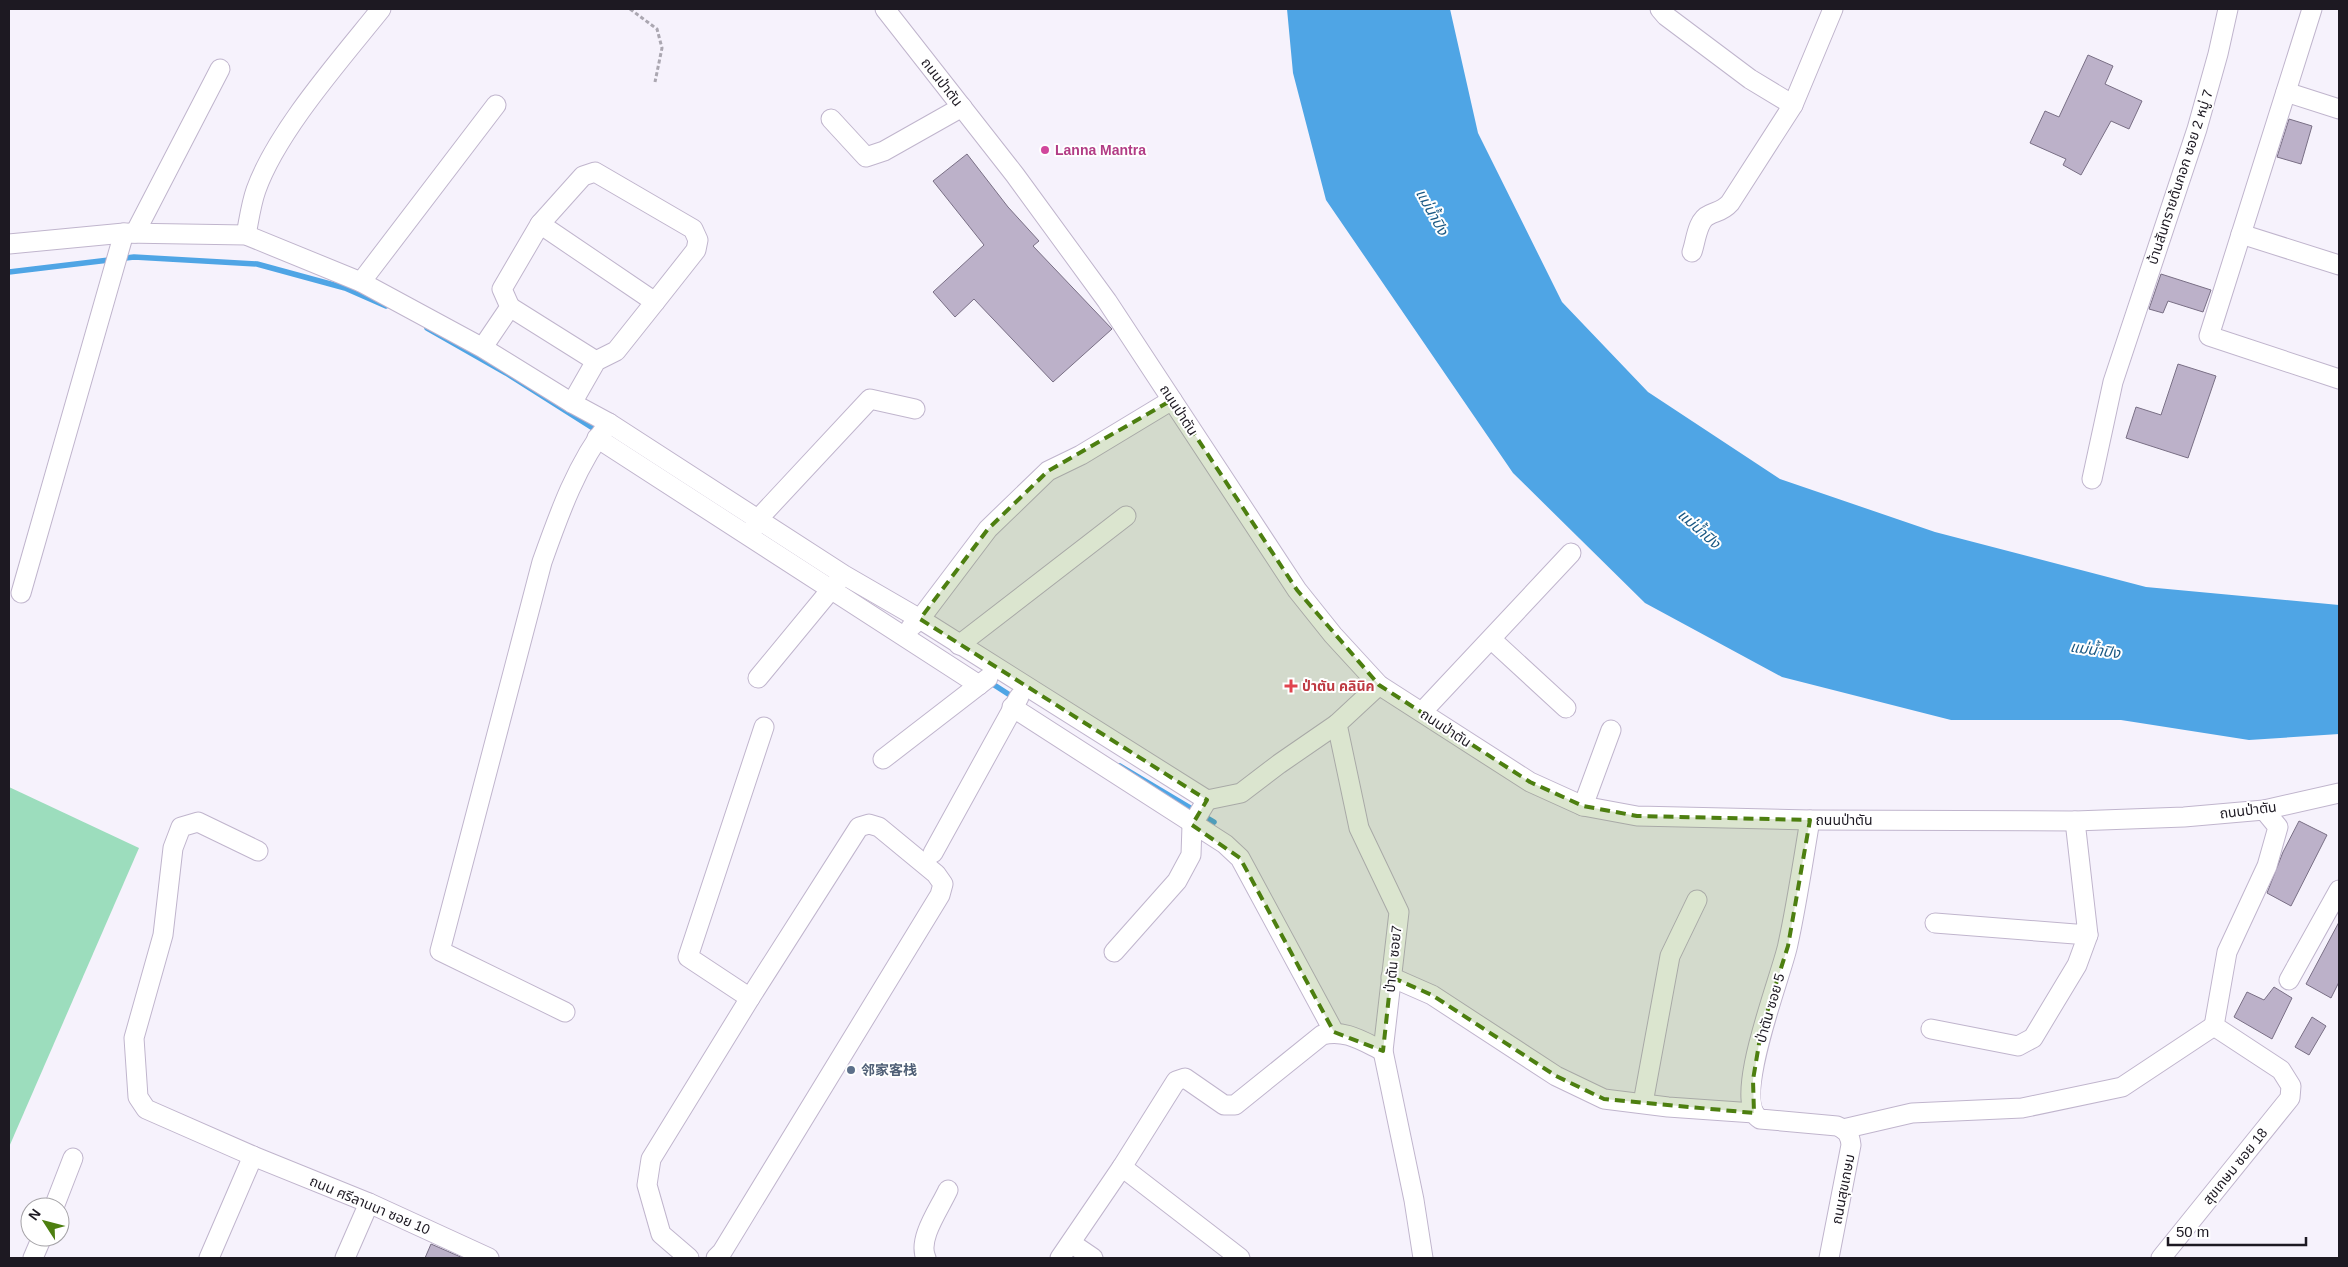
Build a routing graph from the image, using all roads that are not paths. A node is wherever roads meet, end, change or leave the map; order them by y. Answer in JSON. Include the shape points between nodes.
{"nodes":[{"id":1,"x":382,"y":9,"type":"edge"},
{"id":2,"x":885,"y":9,"type":"edge"},
{"id":3,"x":1660,"y":9,"type":"edge"},
{"id":4,"x":1833,"y":9,"type":"edge"},
{"id":5,"x":2228,"y":9,"type":"edge"},
{"id":6,"x":2312,"y":9,"type":"edge"},
{"id":7,"x":220,"y":69,"type":"dead end"},
{"id":8,"x":2286,"y":92,"type":"junction"},
{"id":9,"x":496,"y":105,"type":"dead end"},
{"id":10,"x":1793,"y":105,"type":"junction"},
{"id":11,"x":962,"y":107,"type":"junction"},
{"id":12,"x":2339,"y":109,"type":"edge"},
{"id":13,"x":831,"y":119,"type":"dead end"},
{"id":14,"x":540,"y":224,"type":"junction"},
{"id":15,"x":130,"y":233,"type":"junction"},
{"id":16,"x":2241,"y":234,"type":"junction"},
{"id":17,"x":246,"y":235,"type":"junction"},
{"id":18,"x":9,"y":244,"type":"edge"},
{"id":19,"x":1692,"y":252,"type":"dead end"},
{"id":20,"x":2339,"y":264,"type":"edge"},
{"id":21,"x":361,"y":282,"type":"junction"},
{"id":22,"x":655,"y":302,"type":"junction"},
{"id":23,"x":510,"y":307,"type":"junction"},
{"id":24,"x":487,"y":341,"type":"dead end"},
{"id":25,"x":596,"y":361,"type":"junction"},
{"id":26,"x":2339,"y":379,"type":"edge"},
{"id":27,"x":1172,"y":400,"type":"junction"},
{"id":28,"x":572,"y":403,"type":"junction"},
{"id":29,"x":915,"y":409,"type":"dead end"},
{"id":30,"x":603,"y":431,"type":"junction"},
{"id":31,"x":2092,"y":479,"type":"dead end"},
{"id":32,"x":1126,"y":516,"type":"dead end"},
{"id":33,"x":759,"y":518,"type":"junction"},
{"id":34,"x":748,"y":536,"type":"junction"},
{"id":35,"x":1571,"y":553,"type":"dead end"},
{"id":36,"x":844,"y":574,"type":"junction"},
{"id":37,"x":830,"y":589,"type":"junction"},
{"id":38,"x":21,"y":593,"type":"dead end"},
{"id":39,"x":920,"y":619,"type":"junction"},
{"id":40,"x":901,"y":635,"type":"junction"},
{"id":41,"x":1491,"y":639,"type":"junction"},
{"id":42,"x":959,"y":645,"type":"junction"},
{"id":43,"x":999,"y":670,"type":"junction"},
{"id":44,"x":758,"y":678,"type":"dead end"},
{"id":45,"x":979,"y":685,"type":"junction"},
{"id":46,"x":1379,"y":685,"type":"junction"},
{"id":47,"x":1026,"y":687,"type":"junction"},
{"id":48,"x":1012,"y":707,"type":"junction"},
{"id":49,"x":1566,"y":708,"type":"dead end"},
{"id":50,"x":1422,"y":712,"type":"junction"},
{"id":51,"x":1338,"y":724,"type":"junction"},
{"id":52,"x":764,"y":727,"type":"dead end"},
{"id":53,"x":1093,"y":728,"type":"junction"},
{"id":54,"x":1610,"y":730,"type":"dead end"},
{"id":55,"x":1080,"y":751,"type":"junction"},
{"id":56,"x":883,"y":759,"type":"dead end"},
{"id":57,"x":2331,"y":794,"type":"edge"},
{"id":58,"x":1207,"y":800,"type":"junction"},
{"id":59,"x":1583,"y":806,"type":"junction"},
{"id":60,"x":2339,"y":808,"type":"edge"},
{"id":61,"x":2264,"y":810,"type":"junction"},
{"id":62,"x":1810,"y":820,"type":"junction"},
{"id":63,"x":2074,"y":821,"type":"junction"},
{"id":64,"x":1192,"y":825,"type":"junction"},
{"id":65,"x":258,"y":851,"type":"dead end"},
{"id":66,"x":932,"y":853,"type":"dead end"},
{"id":67,"x":2339,"y":890,"type":"edge"},
{"id":68,"x":1697,"y":900,"type":"dead end"},
{"id":69,"x":1935,"y":923,"type":"dead end"},
{"id":70,"x":2088,"y":935,"type":"junction"},
{"id":71,"x":1114,"y":952,"type":"dead end"},
{"id":72,"x":1391,"y":977,"type":"junction"},
{"id":73,"x":2289,"y":980,"type":"dead end"},
{"id":74,"x":750,"y":998,"type":"junction"},
{"id":75,"x":565,"y":1012,"type":"dead end"},
{"id":76,"x":2214,"y":1026,"type":"junction"},
{"id":77,"x":1931,"y":1029,"type":"dead end"},
{"id":78,"x":1334,"y":1032,"type":"junction"},
{"id":79,"x":1383,"y":1051,"type":"junction"},
{"id":80,"x":1643,"y":1103,"type":"junction"},
{"id":81,"x":1754,"y":1113,"type":"junction"},
{"id":82,"x":1840,"y":1127,"type":"junction"},
{"id":83,"x":253,"y":1156,"type":"junction"},
{"id":84,"x":73,"y":1158,"type":"dead end"},
{"id":85,"x":1122,"y":1167,"type":"junction"},
{"id":86,"x":948,"y":1190,"type":"dead end"},
{"id":87,"x":58,"y":1197,"type":"edge"},
{"id":88,"x":369,"y":1203,"type":"junction"},
{"id":89,"x":1065,"y":1251,"type":"edge"},
{"id":90,"x":684,"y":1257,"type":"edge"},
{"id":91,"x":209,"y":1258,"type":"edge"},
{"id":92,"x":345,"y":1258,"type":"edge"},
{"id":93,"x":487,"y":1258,"type":"edge"},
{"id":94,"x":716,"y":1258,"type":"edge"},
{"id":95,"x":926,"y":1258,"type":"edge"},
{"id":96,"x":1093,"y":1258,"type":"edge"},
{"id":97,"x":1240,"y":1258,"type":"edge"},
{"id":98,"x":1423,"y":1258,"type":"edge"},
{"id":99,"x":1829,"y":1258,"type":"edge"},
{"id":100,"x":2161,"y":1258,"type":"edge"}],
"edges":[{"from":1,"to":17,"type":"street","via":[[298,117],[272,156],[256,191]]},
{"from":2,"to":11,"type":"street","name":"ถนนป่าตัน"},
{"from":3,"to":10,"type":"street","via":[[1750,79]]},
{"from":4,"to":10,"type":"street"},
{"from":5,"to":31,"type":"street","name":"บ้านสันทรายต้นกอก ซอย 2 หมู่ 7","via":[[2197,129],[2113,382]]},
{"from":6,"to":8,"type":"street"},
{"from":7,"to":15,"type":"street"},
{"from":8,"to":12,"type":"street"},
{"from":8,"to":16,"type":"street"},
{"from":9,"to":21,"type":"street"},
{"from":10,"to":19,"type":"street","via":[[1730,203],[1702,221]]},
{"from":11,"to":13,"type":"street","via":[[884,151],[866,157]]},
{"from":11,"to":27,"type":"street","name":"ถนนป่าตัน","via":[[1107,301]]},
{"from":14,"to":22,"type":"street"},
{"from":14,"to":22,"type":"street","via":[[583,176],[595,172],[693,229],[698,240],[696,250]]},
{"from":14,"to":23,"type":"street","via":[[502,289]]},
{"from":15,"to":17,"type":"street"},
{"from":15,"to":18,"type":"street"},
{"from":15,"to":38,"type":"street","via":[[117,256]]},
{"from":16,"to":20,"type":"street"},
{"from":16,"to":26,"type":"street","via":[[2209,336]]},
{"from":17,"to":21,"type":"street"},
{"from":21,"to":28,"type":"street","via":[[483,348]]},
{"from":22,"to":25,"type":"street","via":[[616,351]]},
{"from":23,"to":24,"type":"street"},
{"from":23,"to":25,"type":"street"},
{"from":25,"to":28,"type":"street"},
{"from":27,"to":39,"type":"street","via":[[1081,455],[1048,471],[988,529]]},
{"from":27,"to":46,"type":"street","name":"ถนนป่าตัน","via":[[1297,590]]},
{"from":28,"to":30,"type":"street"},
{"from":29,"to":33,"type":"street","via":[[870,399]]},
{"from":30,"to":33,"type":"street"},
{"from":30,"to":34,"type":"street"},
{"from":30,"to":75,"type":"street","via":[[562,508],[542,562],[440,951]]},
{"from":32,"to":42,"type":"street"},
{"from":33,"to":34,"type":"street"},
{"from":33,"to":36,"type":"street"},
{"from":34,"to":37,"type":"street"},
{"from":35,"to":41,"type":"street"},
{"from":36,"to":37,"type":"street"},
{"from":36,"to":39,"type":"street"},
{"from":37,"to":40,"type":"street"},
{"from":37,"to":44,"type":"street"},
{"from":39,"to":40,"type":"street"},
{"from":39,"to":42,"type":"street"},
{"from":40,"to":45,"type":"street"},
{"from":41,"to":49,"type":"street"},
{"from":41,"to":50,"type":"street"},
{"from":42,"to":43,"type":"street"},
{"from":43,"to":45,"type":"street"},
{"from":43,"to":47,"type":"street"},
{"from":45,"to":56,"type":"street"},
{"from":46,"to":50,"type":"street","name":"ถนนป่าตัน"},
{"from":46,"to":51,"type":"street"},
{"from":47,"to":48,"type":"street"},
{"from":47,"to":53,"type":"street"},
{"from":48,"to":55,"type":"street"},
{"from":48,"to":66,"type":"street"},
{"from":50,"to":59,"type":"street","name":"ถนนป่าตัน","via":[[1530,782]]},
{"from":51,"to":58,"type":"street","via":[[1242,793]]},
{"from":51,"to":72,"type":"street","name":"ป่าตัน ซอย7","via":[[1359,828],[1399,912]]},
{"from":52,"to":74,"type":"street","via":[[688,957]]},
{"from":53,"to":55,"type":"street"},
{"from":53,"to":58,"type":"street"},
{"from":54,"to":59,"type":"street"},
{"from":55,"to":64,"type":"street"},
{"from":57,"to":60,"type":"street"},
{"from":57,"to":61,"type":"street","name":"ถนนป่าตัน"},
{"from":58,"to":64,"type":"street"},
{"from":59,"to":62,"type":"street","name":"ถนนป่าตัน","via":[[1637,816]]},
{"from":61,"to":63,"type":"street","name":"ถนนป่าตัน"},
{"from":61,"to":76,"type":"street","via":[[2278,827],[2267,866],[2227,952]]},
{"from":62,"to":63,"type":"street","name":"ถนนป่าตัน"},
{"from":62,"to":81,"type":"street","name":"ป่าตัน ซอย 5","via":[[1788,946],[1761,1032],[1753,1080]]},
{"from":63,"to":70,"type":"street"},
{"from":64,"to":71,"type":"street","via":[[1191,855],[1177,881]]},
{"from":64,"to":78,"type":"street","via":[[1225,844],[1240,858]]},
{"from":65,"to":83,"type":"street","name":"ถนน ศรีลานนา ซอย 10","via":[[198,822],[182,827],[173,848],[163,935],[134,1038],[138,1097],[146,1109]]},
{"from":67,"to":73,"type":"street"},
{"from":68,"to":80,"type":"street","via":[[1670,956]]},
{"from":69,"to":70,"type":"street"},
{"from":70,"to":77,"type":"street","via":[[2077,966],[2033,1038],[2018,1046]]},
{"from":72,"to":79,"type":"street","name":"ป่าตัน ซอย7"},
{"from":72,"to":80,"type":"street","via":[[1432,995],[1556,1076],[1604,1099]]},
{"from":74,"to":90,"type":"street","via":[[652,1160],[647,1185],[661,1234]]},
{"from":74,"to":94,"type":"street","via":[[859,827],[869,824],[879,827],[936,874],[943,884],[930,912]]},
{"from":76,"to":82,"type":"street","via":[[2122,1087],[2022,1108],[1912,1113]]},
{"from":76,"to":100,"type":"street","name":"สุขเกษม ซอย 18","via":[[2281,1070],[2291,1086],[2290,1098]]},
{"from":78,"to":79,"type":"street","via":[[1347,1034]]},
{"from":78,"to":85,"type":"street","via":[[1322,1034],[1235,1105],[1224,1105],[1184,1078],[1176,1082]]},
{"from":79,"to":98,"type":"street","name":"ป่าตัน ซอย7"},
{"from":80,"to":81,"type":"street","via":[[1668,1108]]},
{"from":81,"to":82,"type":"street","via":[[1760,1119]]},
{"from":82,"to":99,"type":"street","name":"ถนนสุขเกษม","via":[[1850,1138],[1851,1145]]},
{"from":83,"to":88,"type":"street","name":"ถนน ศรีลานนา ซอย 10"},
{"from":83,"to":91,"type":"street"},
{"from":84,"to":87,"type":"street"},
{"from":85,"to":89,"type":"street"},
{"from":85,"to":97,"type":"street"},
{"from":86,"to":95,"type":"street","via":[[926,1234]]},
{"from":88,"to":92,"type":"street"},
{"from":88,"to":93,"type":"street","name":"ถนน ศรีลานนา ซอย 10"},
{"from":89,"to":96,"type":"street"}]}
